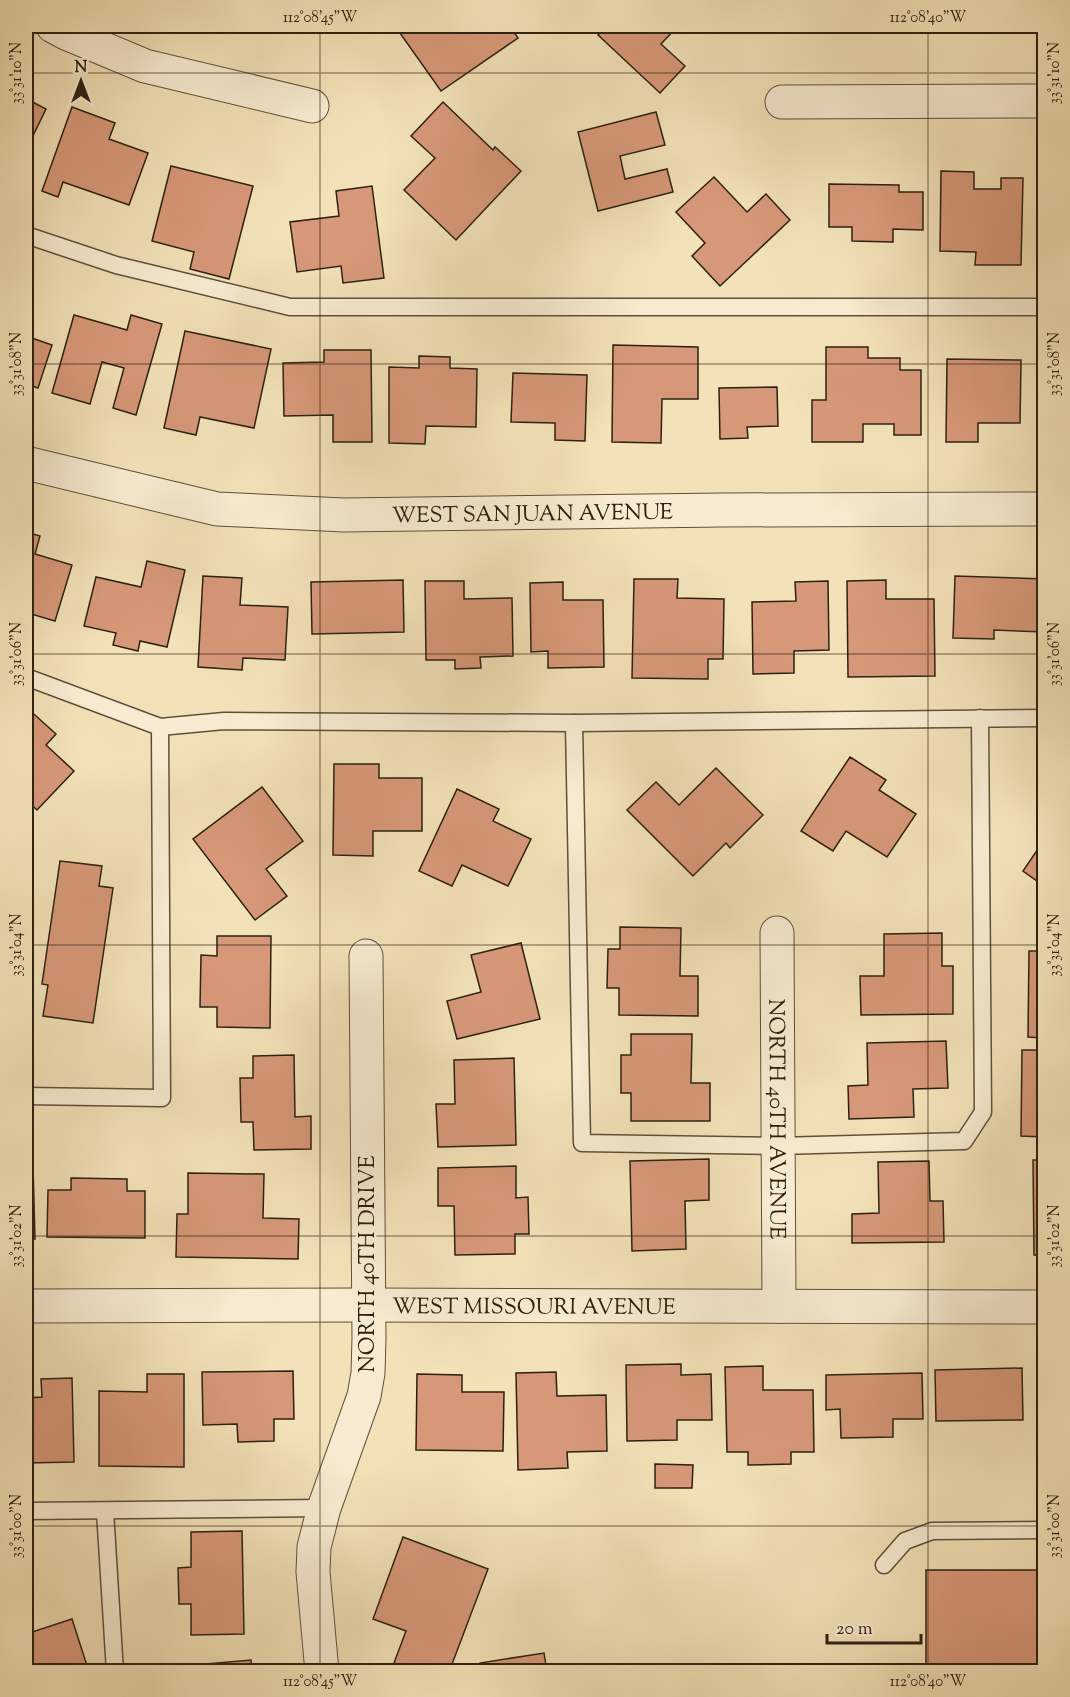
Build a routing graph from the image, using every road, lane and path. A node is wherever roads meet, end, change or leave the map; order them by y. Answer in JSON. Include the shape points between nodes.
{"nodes":[{"id":1,"x":53,"y":26,"type":"edge"},
{"id":2,"x":1044,"y":101,"type":"edge"},
{"id":3,"x":782,"y":102,"type":"dead end"},
{"id":4,"x":312,"y":106,"type":"dead end"},
{"id":5,"x":26,"y":235,"type":"edge"},
{"id":6,"x":1044,"y":307,"type":"edge"},
{"id":7,"x":26,"y":463,"type":"edge"},
{"id":8,"x":1044,"y":509,"type":"edge"},
{"id":9,"x":26,"y":677,"type":"edge"},
{"id":10,"x":980,"y":718,"type":"junction"},
{"id":11,"x":1044,"y":718,"type":"edge"},
{"id":12,"x":574,"y":723,"type":"junction"},
{"id":13,"x":160,"y":727,"type":"junction"},
{"id":14,"x":777,"y":933,"type":"dead end"},
{"id":15,"x":366,"y":956,"type":"dead end"},
{"id":16,"x":26,"y":1096,"type":"edge"},
{"id":17,"x":778,"y":1146,"type":"junction"},
{"id":18,"x":368,"y":1305,"type":"junction"},
{"id":19,"x":26,"y":1306,"type":"edge"},
{"id":20,"x":779,"y":1306,"type":"junction"},
{"id":21,"x":1044,"y":1306,"type":"edge"},
{"id":22,"x":324,"y":1508,"type":"junction"},
{"id":23,"x":26,"y":1511,"type":"edge"},
{"id":24,"x":105,"y":1511,"type":"junction"},
{"id":25,"x":1044,"y":1530,"type":"edge"},
{"id":26,"x":884,"y":1565,"type":"dead end"},
{"id":27,"x":115,"y":1671,"type":"edge"},
{"id":28,"x":322,"y":1671,"type":"edge"}],
"edges":[{"from":1,"to":4,"type":"street","via":[[145,66]]},
{"from":2,"to":3,"type":"street"},
{"from":5,"to":6,"type":"lane","via":[[116,265],[290,307]]},
{"from":7,"to":8,"type":"street","name":"WEST SAN JUAN AVENUE","via":[[228,510],[344,515]]},
{"from":9,"to":13,"type":"lane"},
{"from":10,"to":11,"type":"lane"},
{"from":10,"to":12,"type":"lane"},
{"from":10,"to":17,"type":"lane","via":[[983,1112],[964,1141]]},
{"from":12,"to":13,"type":"lane","via":[[224,721]]},
{"from":12,"to":17,"type":"lane","via":[[582,1143]]},
{"from":13,"to":16,"type":"lane","via":[[162,1098]]},
{"from":14,"to":17,"type":"street","name":"NORTH 40TH AVENUE"},
{"from":15,"to":18,"type":"street","name":"NORTH 40TH DRIVE"},
{"from":17,"to":20,"type":"street","name":"NORTH 40TH AVENUE"},
{"from":18,"to":19,"type":"street","name":"WEST MISSOURI AVENUE"},
{"from":18,"to":20,"type":"street","name":"WEST MISSOURI AVENUE"},
{"from":18,"to":22,"type":"street","name":"NORTH 40TH DRIVE","via":[[364,1396]]},
{"from":20,"to":21,"type":"street","name":"WEST MISSOURI AVENUE"},
{"from":22,"to":24,"type":"lane"},
{"from":22,"to":28,"type":"street","name":"NORTH 40TH DRIVE","via":[[314,1547],[313,1572]]},
{"from":23,"to":24,"type":"lane"},
{"from":24,"to":27,"type":"lane"},
{"from":25,"to":26,"type":"lane","via":[[932,1531],[905,1541]]}]}
